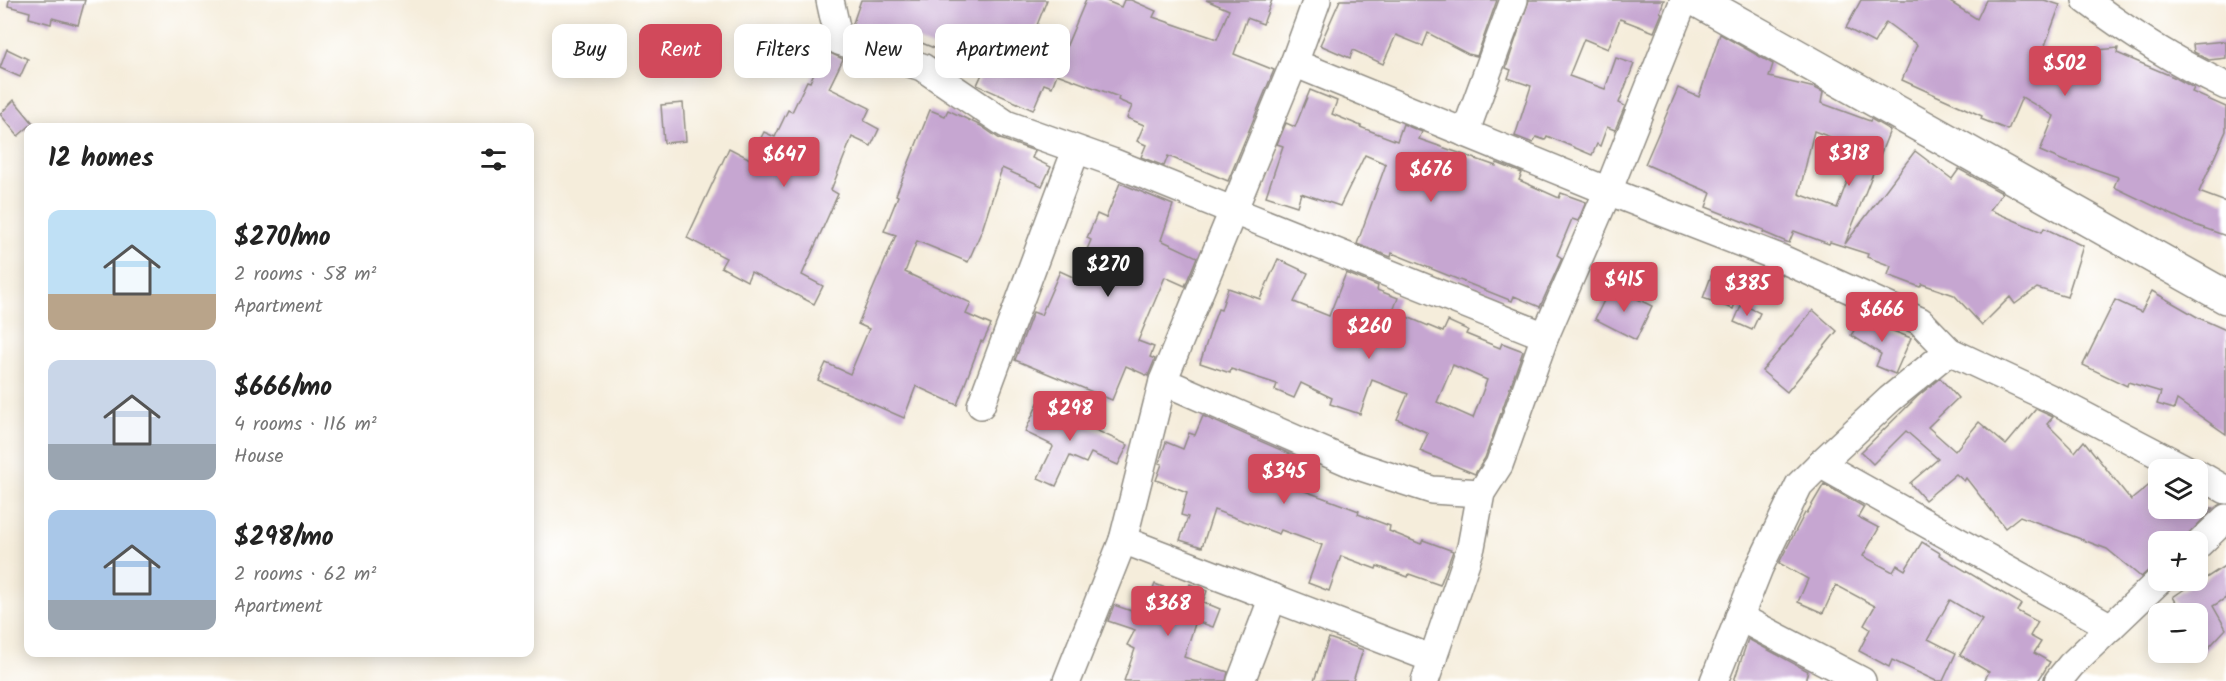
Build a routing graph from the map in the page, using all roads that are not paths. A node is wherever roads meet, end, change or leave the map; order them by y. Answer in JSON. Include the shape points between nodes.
{"nodes":[{"id":1,"x":830,"y":0,"type":"edge"},
{"id":2,"x":1317,"y":0,"type":"edge"},
{"id":3,"x":1515,"y":0,"type":"edge"},
{"id":4,"x":1684,"y":0,"type":"edge"},
{"id":5,"x":1697,"y":0,"type":"edge"},
{"id":6,"x":2086,"y":0,"type":"edge"},
{"id":7,"x":1294,"y":63,"type":"junction"},
{"id":8,"x":2226,"y":86,"type":"edge"},
{"id":9,"x":1465,"y":134,"type":"junction"},
{"id":10,"x":1076,"y":150,"type":"junction"},
{"id":11,"x":1608,"y":191,"type":"junction"},
{"id":12,"x":1232,"y":212,"type":"junction"},
{"id":13,"x":2226,"y":297,"type":"edge"},
{"id":14,"x":1545,"y":336,"type":"junction"},
{"id":15,"x":1949,"y":351,"type":"junction"},
{"id":16,"x":1163,"y":381,"type":"junction"},
{"id":17,"x":981,"y":405,"type":"dead end"},
{"id":18,"x":2167,"y":459,"type":"edge"},
{"id":19,"x":1820,"y":464,"type":"junction"},
{"id":20,"x":2208,"y":480,"type":"edge"},
{"id":21,"x":2226,"y":490,"type":"edge"},
{"id":22,"x":1481,"y":493,"type":"junction"},
{"id":23,"x":2226,"y":518,"type":"edge"},
{"id":24,"x":2208,"y":535,"type":"edge"},
{"id":25,"x":1123,"y":540,"type":"junction"},
{"id":26,"x":2149,"y":591,"type":"edge"},
{"id":27,"x":1273,"y":597,"type":"junction"},
{"id":28,"x":1739,"y":617,"type":"junction"},
{"id":29,"x":2111,"y":627,"type":"junction"},
{"id":30,"x":1429,"y":670,"type":"edge"},
{"id":31,"x":1067,"y":681,"type":"edge"},
{"id":32,"x":1240,"y":681,"type":"edge"},
{"id":33,"x":1714,"y":681,"type":"edge"},
{"id":34,"x":1862,"y":681,"type":"edge"},
{"id":35,"x":2058,"y":681,"type":"edge"}],
"edges":[{"from":1,"to":10,"type":"street","via":[[839,41],[922,67],[1006,124]]},
{"from":2,"to":7,"type":"street"},
{"from":3,"to":9,"type":"street"},
{"from":4,"to":11,"type":"street"},
{"from":5,"to":13,"type":"main road"},
{"from":6,"to":8,"type":"street","via":[[2133,35]]},
{"from":7,"to":9,"type":"street"},
{"from":7,"to":12,"type":"street"},
{"from":9,"to":11,"type":"street"},
{"from":10,"to":12,"type":"street"},
{"from":10,"to":17,"type":"street"},
{"from":11,"to":14,"type":"street"},
{"from":11,"to":15,"type":"street","via":[[1780,258],[1920,321]]},
{"from":12,"to":14,"type":"street"},
{"from":12,"to":16,"type":"street"},
{"from":14,"to":22,"type":"street","via":[[1499,465]]},
{"from":15,"to":18,"type":"street"},
{"from":15,"to":19,"type":"street"},
{"from":16,"to":22,"type":"street","via":[[1355,465],[1432,490]]},
{"from":16,"to":25,"type":"street"},
{"from":19,"to":28,"type":"street","via":[[1799,485]]},
{"from":19,"to":29,"type":"street"},
{"from":20,"to":21,"type":"street"},
{"from":22,"to":30,"type":"street","via":[[1471,547]]},
{"from":23,"to":24,"type":"street"},
{"from":25,"to":27,"type":"street"},
{"from":25,"to":31,"type":"street"},
{"from":26,"to":29,"type":"street"},
{"from":27,"to":30,"type":"street"},
{"from":27,"to":32,"type":"street"},
{"from":28,"to":33,"type":"street"},
{"from":28,"to":34,"type":"street"},
{"from":29,"to":35,"type":"street"}]}
